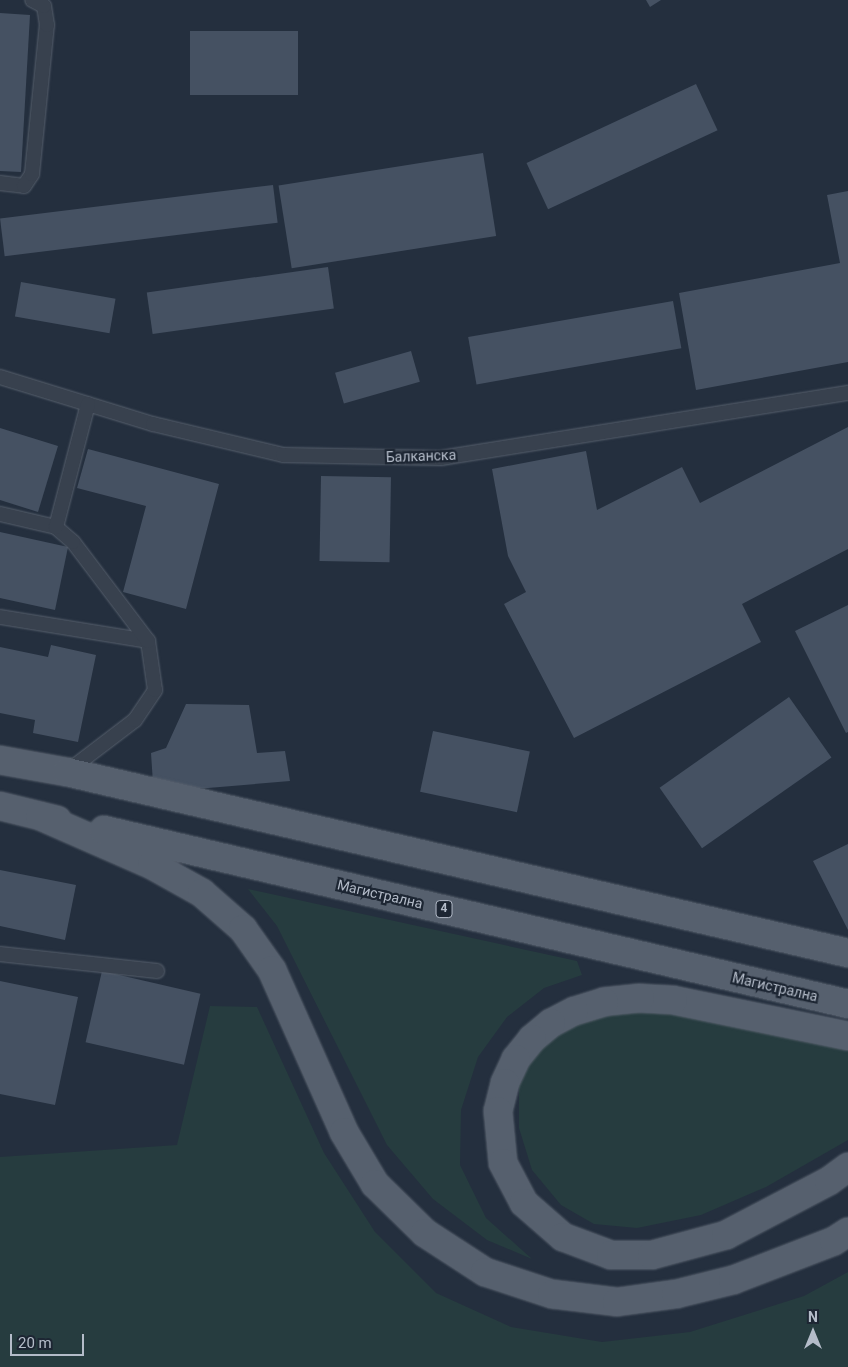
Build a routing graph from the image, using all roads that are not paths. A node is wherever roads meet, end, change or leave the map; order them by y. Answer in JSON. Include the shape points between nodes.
{"nodes":[{"id":1,"x":32,"y":0,"type":"edge"},
{"id":2,"x":0,"y":183,"type":"edge"},
{"id":3,"x":0,"y":376,"type":"edge"},
{"id":4,"x":848,"y":393,"type":"edge"},
{"id":5,"x":88,"y":404,"type":"junction"},
{"id":6,"x":0,"y":514,"type":"edge"},
{"id":7,"x":56,"y":527,"type":"junction"},
{"id":8,"x":0,"y":617,"type":"edge"},
{"id":9,"x":148,"y":641,"type":"junction"},
{"id":10,"x":0,"y":760,"type":"edge"},
{"id":11,"x":67,"y":772,"type":"junction"},
{"id":12,"x":0,"y":806,"type":"edge"},
{"id":13,"x":40,"y":816,"type":"junction"},
{"id":14,"x":848,"y":953,"type":"edge"},
{"id":15,"x":0,"y":954,"type":"edge"},
{"id":16,"x":157,"y":971,"type":"dead end"},
{"id":17,"x":848,"y":1004,"type":"edge"},
{"id":18,"x":848,"y":1036,"type":"edge"},
{"id":19,"x":848,"y":1167,"type":"edge"},
{"id":20,"x":848,"y":1232,"type":"edge"}],
"edges":[{"from":1,"to":2,"type":"lane","via":[[44,6],[47,25],[32,174],[24,186]]},
{"from":3,"to":5,"type":"lane","name":"Балканска"},
{"from":4,"to":5,"type":"lane","name":"Балканска","via":[[441,458],[283,455],[153,424]]},
{"from":5,"to":7,"type":"lane"},
{"from":6,"to":7,"type":"lane"},
{"from":7,"to":9,"type":"lane","via":[[73,542]]},
{"from":8,"to":9,"type":"lane"},
{"from":9,"to":11,"type":"lane","via":[[155,690],[135,720]]},
{"from":10,"to":11,"type":"main road"},
{"from":11,"to":14,"type":"main road"},
{"from":12,"to":13,"type":"main road","name":"Магистрална","number":"4"},
{"from":13,"to":17,"type":"main road","name":"Магистрална","number":"4"},
{"from":13,"to":20,"type":"main road","via":[[152,865],[202,893],[243,929],[272,970],[344,1132],[375,1184],[425,1233],[485,1272],[552,1294],[617,1302],[676,1294],[733,1280]]},
{"from":15,"to":16,"type":"lane"},
{"from":18,"to":19,"type":"main road","via":[[673,1000],[640,998],[604,1002],[574,1011],[532,1039],[516,1059],[498,1111],[502,1163],[524,1202],[563,1237],[611,1255],[652,1255],[726,1235],[829,1181]]}]}
